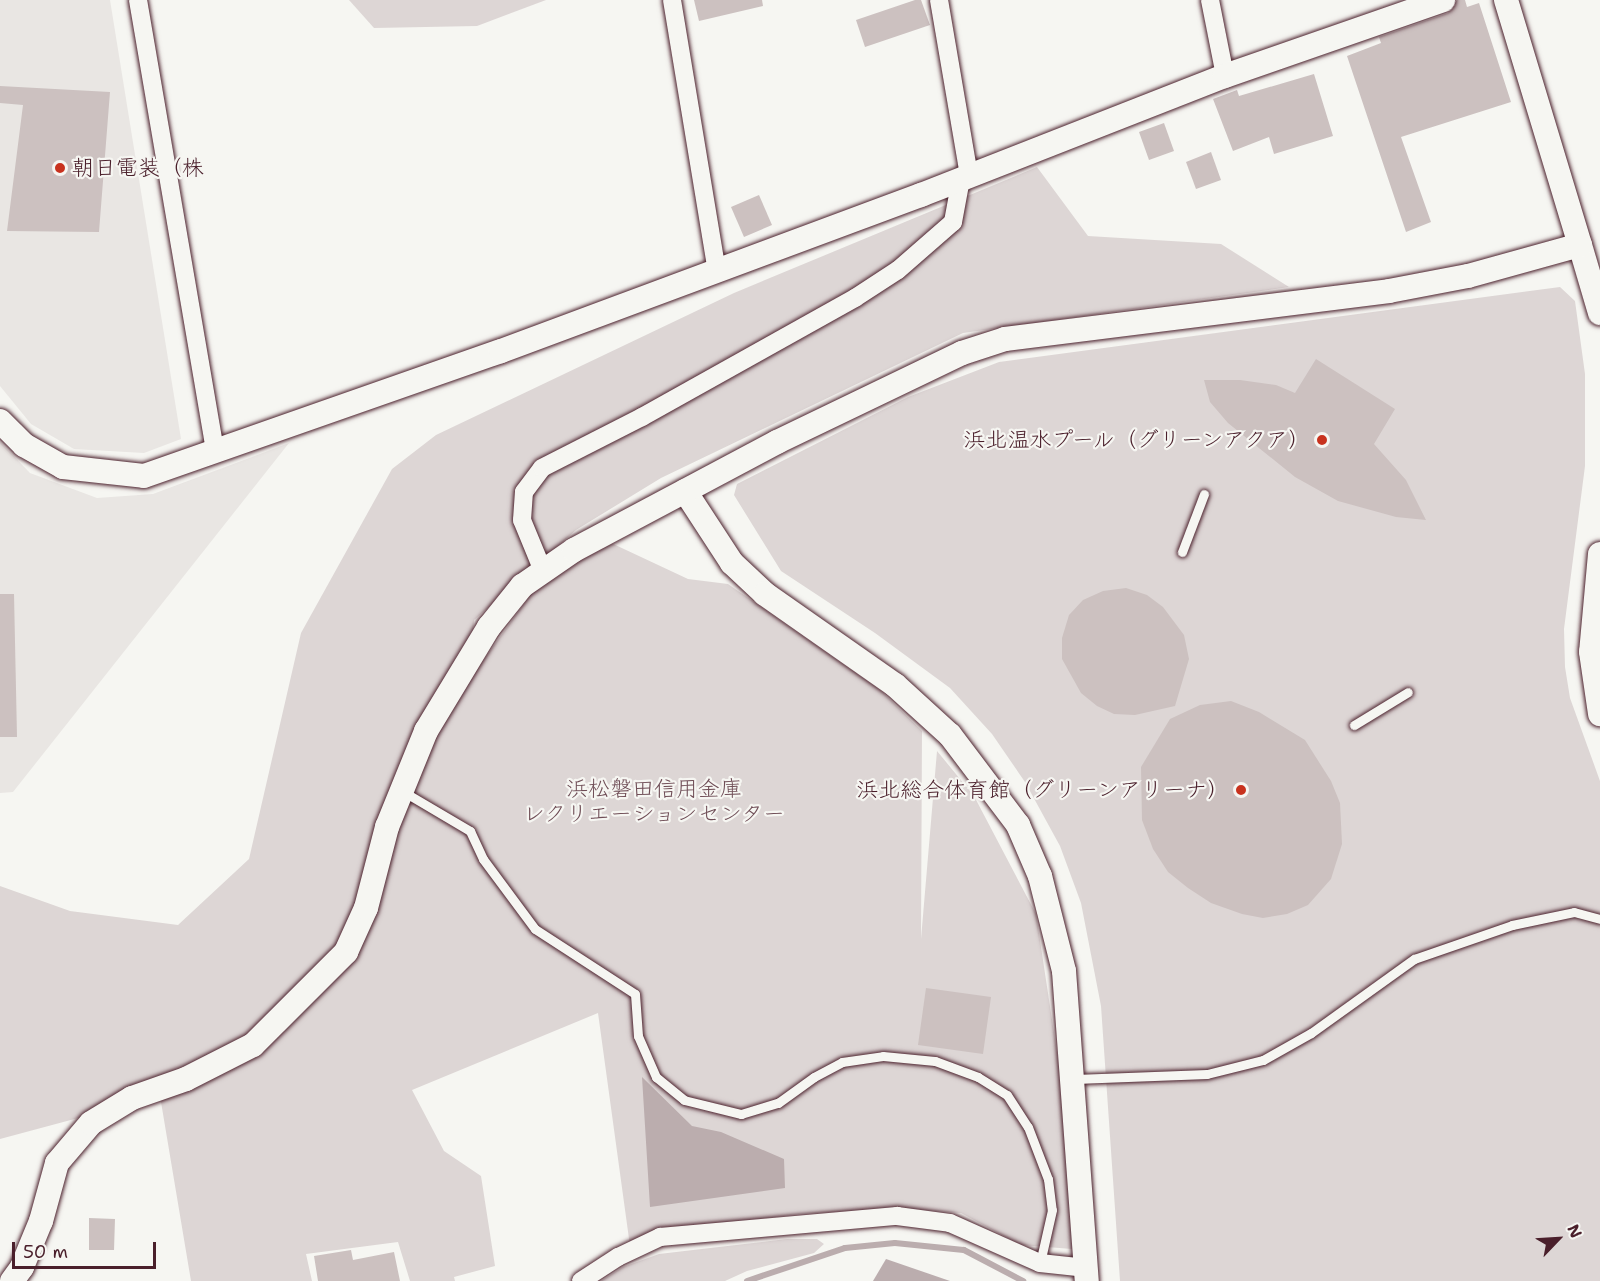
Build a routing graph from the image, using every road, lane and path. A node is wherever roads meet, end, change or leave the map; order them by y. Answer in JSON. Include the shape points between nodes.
{"nodes":[{"id":1,"x":138,"y":0,"type":"edge"},
{"id":2,"x":672,"y":0,"type":"edge"},
{"id":3,"x":939,"y":0,"type":"edge"},
{"id":4,"x":1210,"y":0,"type":"edge"},
{"id":5,"x":1443,"y":0,"type":"edge"},
{"id":6,"x":1506,"y":0,"type":"edge"},
{"id":7,"x":1225,"y":76,"type":"junction"},
{"id":8,"x":965,"y":177,"type":"junction"},
{"id":9,"x":1580,"y":246,"type":"junction"},
{"id":10,"x":717,"y":271,"type":"junction"},
{"id":11,"x":1600,"y":312,"type":"edge"},
{"id":12,"x":0,"y":422,"type":"edge"},
{"id":13,"x":215,"y":451,"type":"junction"},
{"id":14,"x":686,"y":491,"type":"junction"},
{"id":15,"x":1204,"y":494,"type":"dead end"},
{"id":16,"x":1182,"y":552,"type":"dead end"},
{"id":17,"x":1600,"y":554,"type":"edge"},
{"id":18,"x":543,"y":571,"type":"junction"},
{"id":19,"x":1596,"y":619,"type":"edge"},
{"id":20,"x":1408,"y":692,"type":"dead end"},
{"id":21,"x":1600,"y":714,"type":"edge"},
{"id":22,"x":1354,"y":725,"type":"dead end"},
{"id":23,"x":401,"y":791,"type":"junction"},
{"id":24,"x":1600,"y":919,"type":"edge"},
{"id":25,"x":1074,"y":1079,"type":"junction"},
{"id":26,"x":1040,"y":1263,"type":"junction"},
{"id":27,"x":1087,"y":1275,"type":"edge"},
{"id":28,"x":12,"y":1281,"type":"edge"},
{"id":29,"x":581,"y":1281,"type":"edge"}],
"edges":[{"from":1,"to":13,"type":"street"},
{"from":2,"to":10,"type":"street"},
{"from":3,"to":8,"type":"street"},
{"from":4,"to":7,"type":"street"},
{"from":5,"to":7,"type":"street"},
{"from":6,"to":9,"type":"street"},
{"from":7,"to":8,"type":"street"},
{"from":8,"to":10,"type":"street"},
{"from":8,"to":18,"type":"street","via":[[952,222],[898,270],[642,417],[542,468],[524,492],[522,520]]},
{"from":9,"to":11,"type":"street"},
{"from":9,"to":14,"type":"street","via":[[1468,276],[1389,291],[1005,339],[962,353],[906,379]]},
{"from":10,"to":13,"type":"street"},
{"from":12,"to":13,"type":"street","via":[[24,445],[63,467],[103,474],[144,477]]},
{"from":14,"to":18,"type":"street","via":[[574,550]]},
{"from":14,"to":25,"type":"street","via":[[732,563],[765,594],[895,686],[950,735],[1017,825],[1040,876],[1055,925],[1064,971]]},
{"from":15,"to":16,"type":"lane"},
{"from":17,"to":19,"type":"street"},
{"from":18,"to":23,"type":"street","via":[[522,586],[489,627],[426,731]]},
{"from":19,"to":21,"type":"street","via":[[1593,673]]},
{"from":20,"to":22,"type":"lane"},
{"from":23,"to":26,"type":"lane","via":[[470,831],[483,859],[535,929],[635,994],[638,1036],[656,1077],[684,1101],[741,1114],[778,1103],[843,1062],[883,1056],[935,1061],[978,1077],[1007,1095],[1028,1127],[1048,1179],[1053,1210]]},
{"from":23,"to":28,"type":"street","via":[[387,827],[366,908],[346,952],[253,1045],[186,1079],[132,1098],[92,1123],[57,1163],[41,1221],[22,1268]]},
{"from":24,"to":25,"type":"lane","via":[[1574,912],[1414,958],[1311,1033],[1263,1060],[1207,1074]]},
{"from":25,"to":27,"type":"street"},
{"from":26,"to":27,"type":"street"},
{"from":26,"to":29,"type":"street","via":[[950,1223],[897,1216],[660,1237]]}]}
